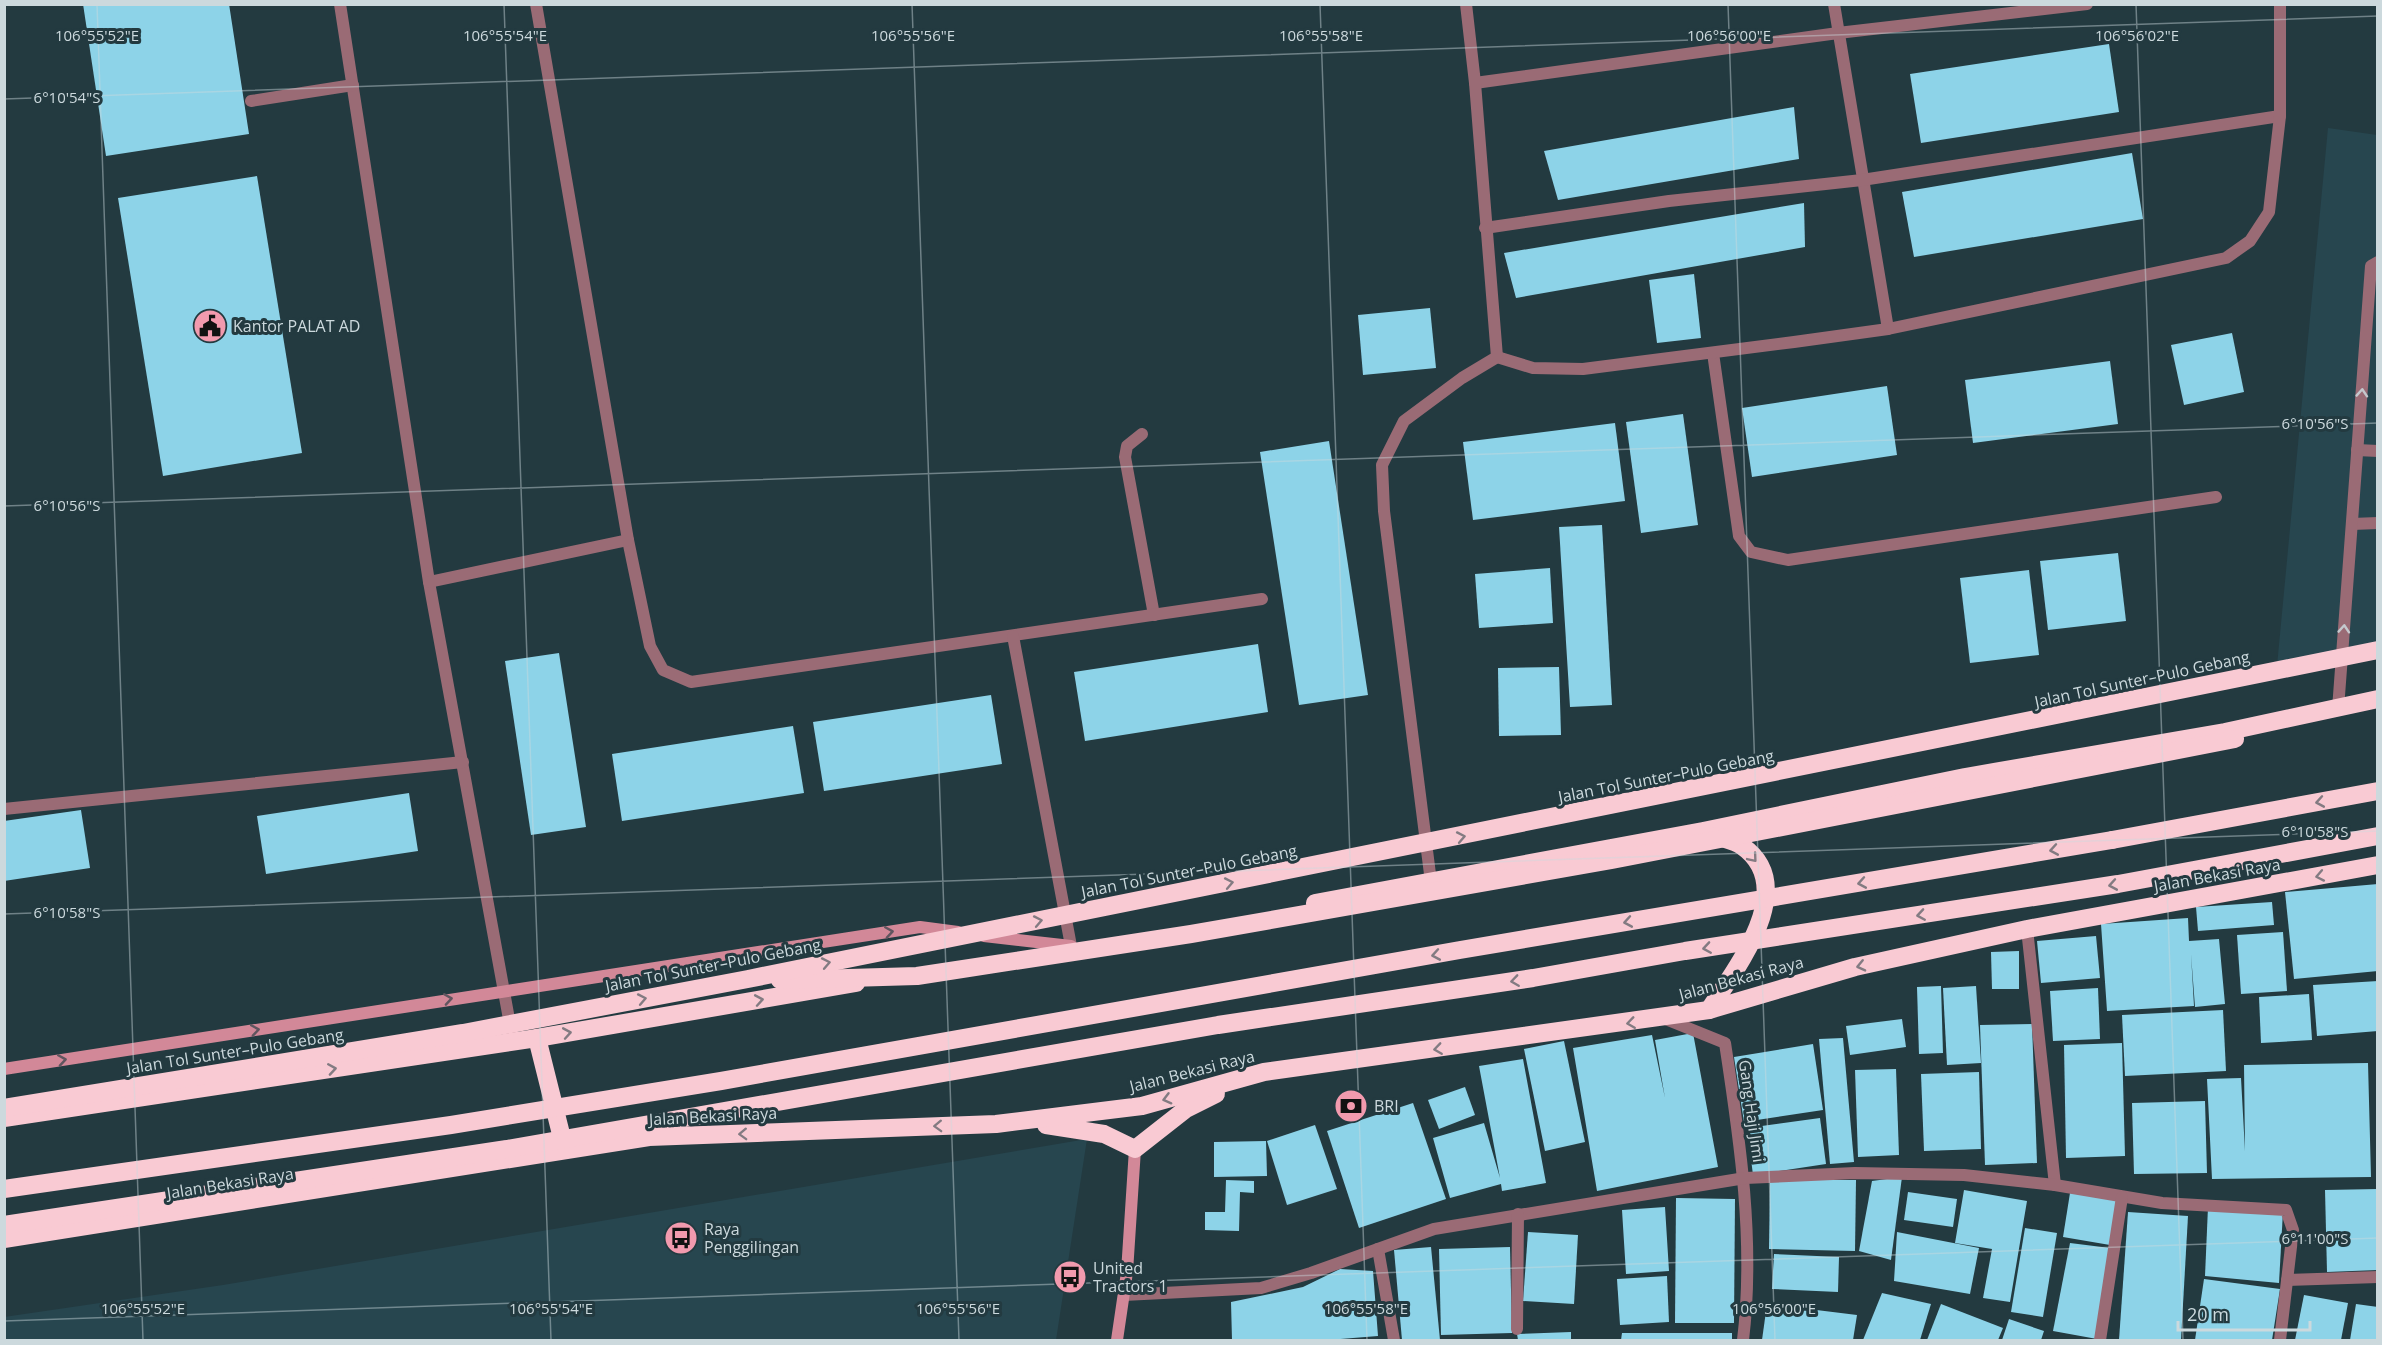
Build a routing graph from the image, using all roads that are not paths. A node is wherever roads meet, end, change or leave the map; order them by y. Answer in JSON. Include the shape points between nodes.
{"nodes":[{"id":1,"x":340,"y":4,"type":"edge"},
{"id":2,"x":536,"y":4,"type":"edge"},
{"id":3,"x":1466,"y":4,"type":"edge"},
{"id":4,"x":1834,"y":4,"type":"edge"},
{"id":5,"x":2087,"y":4,"type":"edge"},
{"id":6,"x":2280,"y":4,"type":"edge"},
{"id":7,"x":1838,"y":33,"type":"junction"},
{"id":8,"x":1475,"y":83,"type":"junction"},
{"id":9,"x":353,"y":85,"type":"junction"},
{"id":10,"x":251,"y":101,"type":"dead end"},
{"id":11,"x":2280,"y":116,"type":"junction"},
{"id":12,"x":1862,"y":180,"type":"junction"},
{"id":13,"x":1485,"y":228,"type":"junction"},
{"id":14,"x":2378,"y":262,"type":"edge"},
{"id":15,"x":1888,"y":329,"type":"junction"},
{"id":16,"x":1713,"y":353,"type":"junction"},
{"id":17,"x":1497,"y":357,"type":"junction"},
{"id":18,"x":1142,"y":434,"type":"dead end"},
{"id":19,"x":2357,"y":450,"type":"junction"},
{"id":20,"x":2378,"y":451,"type":"edge"},
{"id":21,"x":2216,"y":497,"type":"dead end"},
{"id":22,"x":2378,"y":523,"type":"edge"},
{"id":23,"x":2352,"y":524,"type":"junction"},
{"id":24,"x":628,"y":540,"type":"junction"},
{"id":25,"x":429,"y":582,"type":"junction"},
{"id":26,"x":1262,"y":599,"type":"dead end"},
{"id":27,"x":1154,"y":615,"type":"junction"},
{"id":28,"x":1013,"y":636,"type":"junction"},
{"id":29,"x":2378,"y":650,"type":"edge"},
{"id":30,"x":2378,"y":699,"type":"edge"},
{"id":31,"x":2338,"y":708,"type":"junction"},
{"id":32,"x":2378,"y":710,"type":"edge"},
{"id":33,"x":463,"y":762,"type":"junction"},
{"id":34,"x":2378,"y":791,"type":"edge"},
{"id":35,"x":4,"y":809,"type":"edge"},
{"id":36,"x":1703,"y":831,"type":"junction"},
{"id":37,"x":2378,"y":836,"type":"edge"},
{"id":38,"x":2378,"y":865,"type":"edge"},
{"id":39,"x":1431,"y":882,"type":"junction"},
{"id":40,"x":2027,"y":929,"type":"junction"},
{"id":41,"x":1071,"y":946,"type":"junction"},
{"id":42,"x":748,"y":979,"type":"junction"},
{"id":43,"x":503,"y":990,"type":"junction"},
{"id":44,"x":1709,"y":1010,"type":"junction"},
{"id":45,"x":1663,"y":1018,"type":"junction"},
{"id":46,"x":537,"y":1038,"type":"junction"},
{"id":47,"x":514,"y":1041,"type":"junction"},
{"id":48,"x":4,"y":1069,"type":"edge"},
{"id":49,"x":1264,"y":1072,"type":"junction"},
{"id":50,"x":4,"y":1108,"type":"edge"},
{"id":51,"x":4,"y":1118,"type":"edge"},
{"id":52,"x":996,"y":1124,"type":"junction"},
{"id":53,"x":1135,"y":1149,"type":"junction"},
{"id":54,"x":565,"y":1150,"type":"junction"},
{"id":55,"x":1745,"y":1178,"type":"junction"},
{"id":56,"x":2055,"y":1185,"type":"junction"},
{"id":57,"x":4,"y":1189,"type":"edge"},
{"id":58,"x":2122,"y":1197,"type":"junction"},
{"id":59,"x":1518,"y":1214,"type":"junction"},
{"id":60,"x":4,"y":1225,"type":"edge"},
{"id":61,"x":4,"y":1239,"type":"edge"},
{"id":62,"x":1378,"y":1249,"type":"junction"},
{"id":63,"x":2378,"y":1277,"type":"edge"},
{"id":64,"x":2287,"y":1280,"type":"junction"},
{"id":65,"x":1124,"y":1295,"type":"junction"},
{"id":66,"x":1517,"y":1329,"type":"dead end"},
{"id":67,"x":1117,"y":1341,"type":"edge"},
{"id":68,"x":1395,"y":1341,"type":"edge"},
{"id":69,"x":1743,"y":1341,"type":"edge"},
{"id":70,"x":2100,"y":1341,"type":"edge"},
{"id":71,"x":2280,"y":1341,"type":"edge"}],
"edges":[{"from":1,"to":9,"type":"street"},
{"from":2,"to":24,"type":"street"},
{"from":3,"to":8,"type":"street"},
{"from":4,"to":7,"type":"street"},
{"from":5,"to":7,"type":"street"},
{"from":6,"to":11,"type":"street"},
{"from":7,"to":8,"type":"street"},
{"from":7,"to":12,"type":"street"},
{"from":8,"to":13,"type":"street"},
{"from":9,"to":10,"type":"street"},
{"from":9,"to":25,"type":"street"},
{"from":11,"to":12,"type":"street"},
{"from":11,"to":15,"type":"street","via":[[2269,212],[2250,241],[2226,258]]},
{"from":12,"to":13,"type":"street","via":[[1669,201]]},
{"from":12,"to":15,"type":"street"},
{"from":13,"to":17,"type":"street"},
{"from":19,"to":14,"type":"street","one_way":true,"via":[[2371,266]]},
{"from":15,"to":16,"type":"street"},
{"from":16,"to":17,"type":"street","via":[[1553,370]]},
{"from":16,"to":21,"type":"street","via":[[1739,537],[1751,552],[1788,560]]},
{"from":17,"to":39,"type":"street","via":[[1404,421],[1382,465],[1384,512]]},
{"from":18,"to":27,"type":"street","via":[[1127,446],[1125,457]]},
{"from":19,"to":20,"type":"street"},
{"from":19,"to":23,"type":"street"},
{"from":22,"to":23,"type":"street"},
{"from":31,"to":23,"type":"street","one_way":true},
{"from":24,"to":25,"type":"street"},
{"from":24,"to":28,"type":"street","via":[[650,646],[663,670],[691,682]]},
{"from":25,"to":33,"type":"street"},
{"from":26,"to":27,"type":"street"},
{"from":27,"to":28,"type":"street"},
{"from":28,"to":41,"type":"street"},
{"from":42,"to":29,"type":"highway","name":"Jalan Tol Sunter–Pulo Gebang","one_way":true,"bridge":true},
{"from":30,"to":31,"type":"highway"},
{"from":31,"to":36,"type":"highway","via":[[1965,777]]},
{"from":32,"to":42,"type":"highway","bridge":true,"via":[[1612,860],[1191,934],[917,976],[824,981]]},
{"from":33,"to":35,"type":"street"},
{"from":33,"to":43,"type":"street"},
{"from":34,"to":57,"type":"highway","one_way":true,"bridge":true,"via":[[721,1081],[439,1127]]},
{"from":36,"to":39,"type":"highway"},
{"from":36,"to":44,"type":"highway","one_way":true,"via":[[1741,845],[1752,856],[1761,868],[1765,908],[1757,933]]},
{"from":37,"to":60,"type":"highway","one_way":true,"bridge":true,"via":[[2118,884],[1206,1027],[496,1151]]},
{"from":38,"to":40,"type":"highway","name":"Jalan Bekasi Raya","one_way":true},
{"from":39,"to":41,"type":"highway"},
{"from":40,"to":44,"type":"highway","name":"Jalan Bekasi Raya","one_way":true,"via":[[1855,967]]},
{"from":40,"to":56,"type":"street"},
{"from":43,"to":41,"type":"street","one_way":true,"via":[[920,927]]},
{"from":46,"to":41,"type":"highway","one_way":true},
{"from":50,"to":42,"type":"highway","name":"Jalan Tol Sunter–Pulo Gebang","one_way":true,"bridge":true,"via":[[464,1033]]},
{"from":43,"to":47,"type":"street"},
{"from":48,"to":43,"type":"street","one_way":true},
{"from":44,"to":45,"type":"highway","name":"Jalan Bekasi Raya"},
{"from":45,"to":49,"type":"highway","name":"Jalan Bekasi Raya","one_way":true},
{"from":45,"to":55,"type":"street","name":"Gang Haji Jimi","via":[[1725,1043]]},
{"from":46,"to":47,"type":"highway"},
{"from":46,"to":54,"type":"highway"},
{"from":51,"to":47,"type":"highway","one_way":true},
{"from":49,"to":52,"type":"highway","name":"Jalan Bekasi Raya","one_way":true,"via":[[1142,1106]]},
{"from":49,"to":53,"type":"highway","via":[[1186,1109]]},
{"from":52,"to":53,"type":"highway","via":[[1058,1125],[1104,1134]]},
{"from":52,"to":54,"type":"highway","name":"Jalan Bekasi Raya","one_way":true,"via":[[649,1137]]},
{"from":53,"to":65,"type":"street"},
{"from":54,"to":61,"type":"highway","name":"Jalan Bekasi Raya"},
{"from":55,"to":56,"type":"street","via":[[1855,1173],[1964,1175]]},
{"from":55,"to":59,"type":"street"},
{"from":55,"to":69,"type":"street","via":[[1749,1295]]},
{"from":56,"to":58,"type":"street"},
{"from":58,"to":64,"type":"street","via":[[2286,1210],[2293,1230]]},
{"from":58,"to":70,"type":"street"},
{"from":59,"to":62,"type":"street","via":[[1434,1229]]},
{"from":59,"to":66,"type":"street"},
{"from":62,"to":65,"type":"street","via":[[1261,1287]]},
{"from":62,"to":68,"type":"street"},
{"from":63,"to":64,"type":"street"},
{"from":64,"to":71,"type":"street"},
{"from":65,"to":67,"type":"street"}]}
